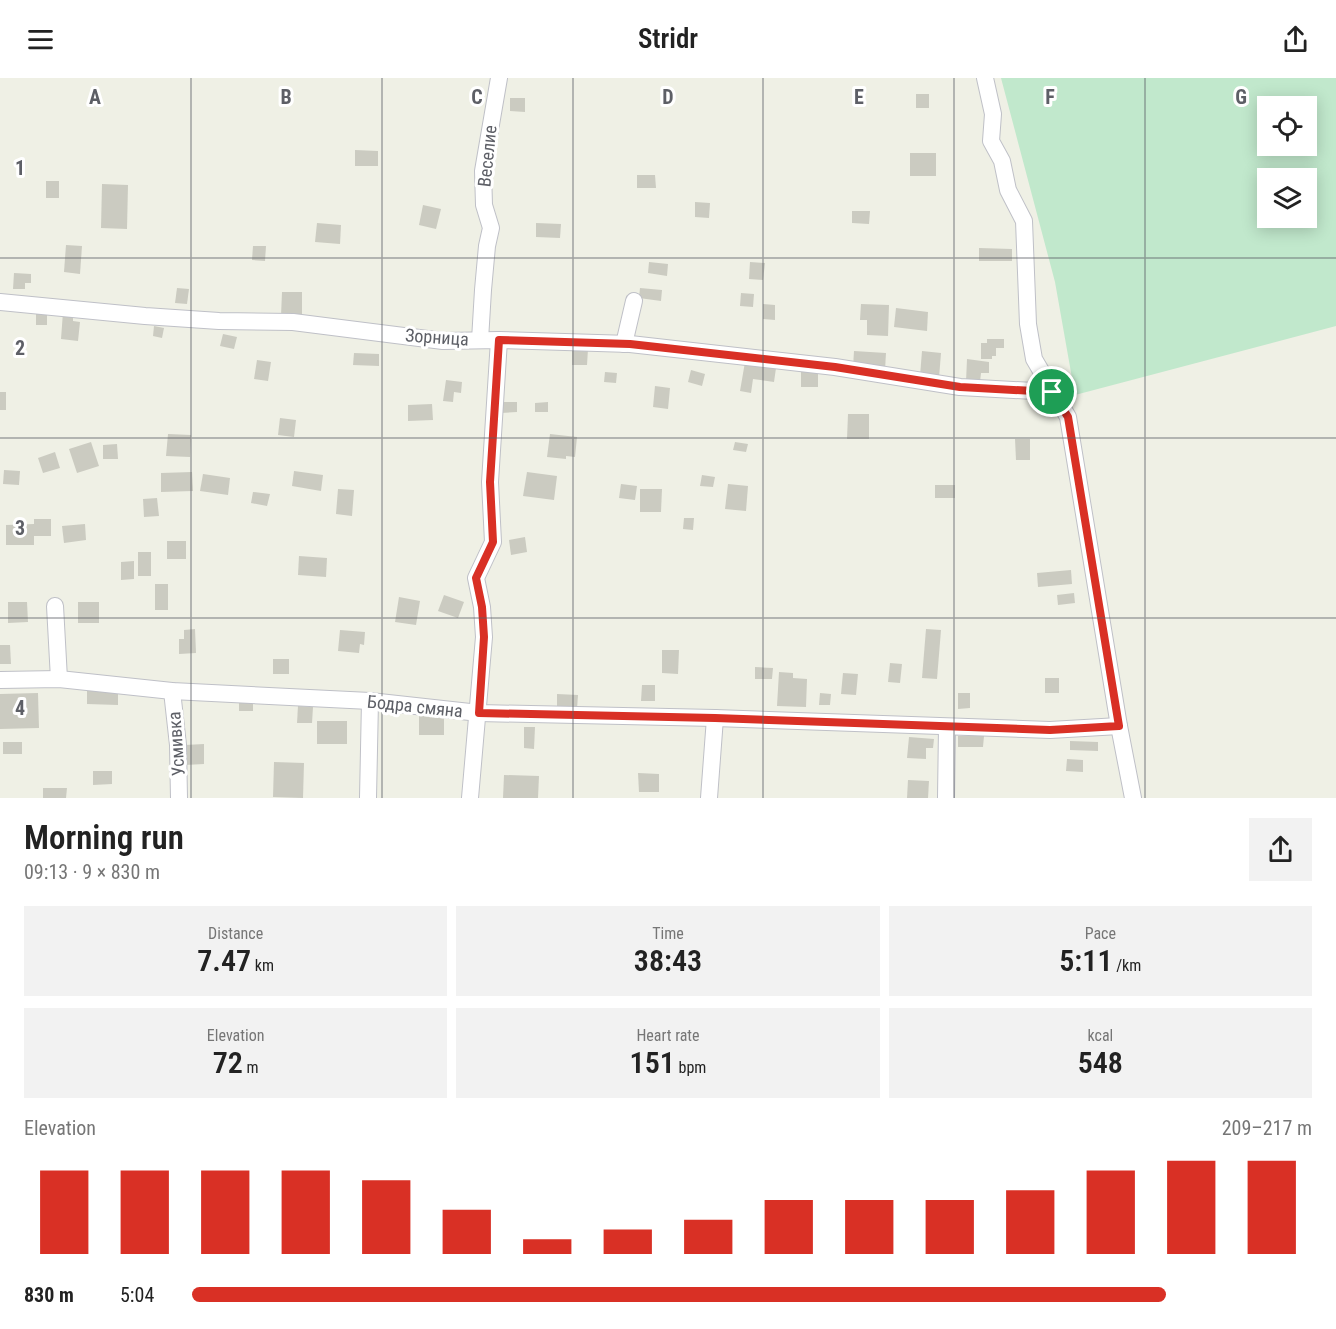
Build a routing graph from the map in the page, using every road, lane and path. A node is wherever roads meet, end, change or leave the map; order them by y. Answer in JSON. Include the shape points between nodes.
{"nodes":[{"id":1,"x":499,"y":78,"type":"edge"},
{"id":2,"x":984,"y":78,"type":"edge"},
{"id":3,"x":634,"y":301,"type":"dead end"},
{"id":4,"x":0,"y":302,"type":"edge"},
{"id":5,"x":480,"y":340,"type":"junction"},
{"id":6,"x":499,"y":340,"type":"junction"},
{"id":7,"x":624,"y":344,"type":"junction"},
{"id":8,"x":1052,"y":392,"type":"junction"},
{"id":9,"x":55,"y":606,"type":"dead end"},
{"id":10,"x":59,"y":679,"type":"junction"},
{"id":11,"x":0,"y":680,"type":"edge"},
{"id":12,"x":172,"y":691,"type":"junction"},
{"id":13,"x":370,"y":701,"type":"junction"},
{"id":14,"x":479,"y":713,"type":"junction"},
{"id":15,"x":715,"y":718,"type":"junction"},
{"id":16,"x":1119,"y":726,"type":"junction"},
{"id":17,"x":946,"y":727,"type":"junction"},
{"id":18,"x":179,"y":798,"type":"edge"},
{"id":19,"x":368,"y":798,"type":"edge"},
{"id":20,"x":470,"y":798,"type":"edge"},
{"id":21,"x":709,"y":798,"type":"edge"},
{"id":22,"x":946,"y":798,"type":"edge"},
{"id":23,"x":1133,"y":798,"type":"edge"}],
"edges":[{"from":1,"to":5,"type":"street","name":"Веселие","via":[[483,171],[484,205],[491,228]]},
{"from":2,"to":8,"type":"street","via":[[993,114],[991,141],[1024,221],[1028,324],[1034,359]]},
{"from":3,"to":7,"type":"street"},
{"from":4,"to":5,"type":"street","name":"Зорница","via":[[219,321],[293,322],[444,341]]},
{"from":5,"to":6,"type":"street","name":"Зорница"},
{"from":6,"to":7,"type":"street","name":"Зорница"},
{"from":6,"to":14,"type":"street","via":[[490,482],[493,542],[476,578],[484,637]]},
{"from":7,"to":8,"type":"street","name":"Зорница","via":[[835,367],[960,387]]},
{"from":8,"to":16,"type":"street","via":[[1068,417]]},
{"from":9,"to":10,"type":"street"},
{"from":10,"to":11,"type":"street","name":"Бодра смяна"},
{"from":10,"to":12,"type":"street","name":"Бодра смяна"},
{"from":12,"to":13,"type":"street","name":"Бодра смяна"},
{"from":12,"to":18,"type":"street","name":"Усмивка"},
{"from":13,"to":14,"type":"street","name":"Бодра смяна"},
{"from":13,"to":19,"type":"street"},
{"from":14,"to":15,"type":"street","name":"Бодра смяна"},
{"from":14,"to":20,"type":"street"},
{"from":15,"to":17,"type":"street","name":"Бодра смяна"},
{"from":15,"to":21,"type":"street"},
{"from":16,"to":17,"type":"street","name":"Бодра смяна","via":[[1050,730]]},
{"from":16,"to":23,"type":"street"},
{"from":17,"to":22,"type":"street"}]}
